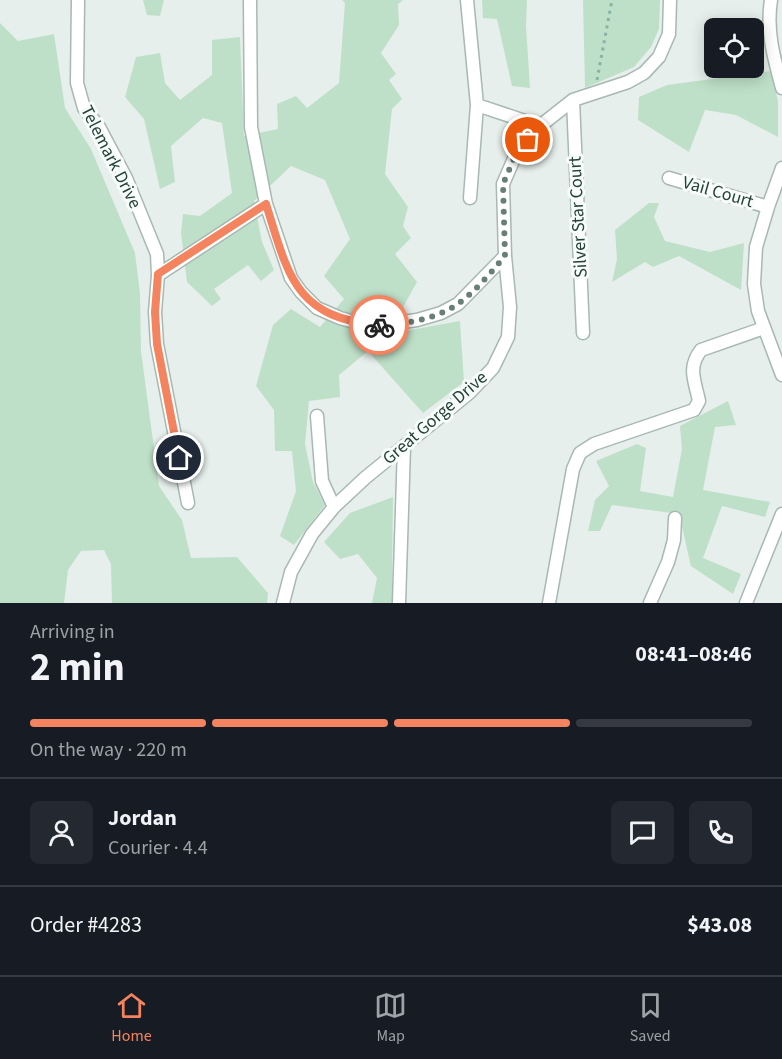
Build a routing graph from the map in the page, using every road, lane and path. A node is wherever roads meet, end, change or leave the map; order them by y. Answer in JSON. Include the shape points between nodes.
{"nodes":[{"id":1,"x":78,"y":0,"type":"edge"},
{"id":2,"x":250,"y":0,"type":"edge"},
{"id":3,"x":467,"y":0,"type":"edge"},
{"id":4,"x":612,"y":0,"type":"edge"},
{"id":5,"x":670,"y":0,"type":"edge"},
{"id":6,"x":771,"y":0,"type":"edge"},
{"id":7,"x":782,"y":88,"type":"edge"},
{"id":8,"x":594,"y":93,"type":"junction"},
{"id":9,"x":573,"y":100,"type":"junction"},
{"id":10,"x":477,"y":105,"type":"junction"},
{"id":11,"x":540,"y":126,"type":"junction"},
{"id":12,"x":782,"y":168,"type":"edge"},
{"id":13,"x":669,"y":178,"type":"dead end"},
{"id":14,"x":470,"y":198,"type":"dead end"},
{"id":15,"x":266,"y":204,"type":"junction"},
{"id":16,"x":768,"y":207,"type":"junction"},
{"id":17,"x":505,"y":256,"type":"junction"},
{"id":18,"x":158,"y":274,"type":"junction"},
{"id":19,"x":764,"y":328,"type":"junction"},
{"id":20,"x":583,"y":333,"type":"dead end"},
{"id":21,"x":782,"y":375,"type":"edge"},
{"id":22,"x":317,"y":416,"type":"dead end"},
{"id":23,"x":404,"y":447,"type":"junction"},
{"id":24,"x":188,"y":504,"type":"dead end"},
{"id":25,"x":334,"y":507,"type":"junction"},
{"id":26,"x":782,"y":514,"type":"edge"},
{"id":27,"x":675,"y":518,"type":"dead end"},
{"id":28,"x":282,"y":603,"type":"edge"},
{"id":29,"x":399,"y":603,"type":"edge"},
{"id":30,"x":549,"y":603,"type":"edge"},
{"id":31,"x":650,"y":603,"type":"edge"},
{"id":32,"x":746,"y":603,"type":"edge"}],
"edges":[{"from":1,"to":18,"type":"street","name":"Telemark Drive","via":[[78,83],[84,108],[99,127],[126,178],[157,254]]},
{"from":2,"to":15,"type":"street","via":[[251,127]]},
{"from":3,"to":10,"type":"street"},
{"from":4,"to":8,"type":"path"},
{"from":5,"to":8,"type":"street","name":"Great Gorge Drive","via":[[669,34],[659,57],[644,73],[628,82]]},
{"from":6,"to":7,"type":"street","via":[[770,44]]},
{"from":8,"to":9,"type":"street","name":"Great Gorge Drive"},
{"from":9,"to":11,"type":"street","name":"Great Gorge Drive"},
{"from":9,"to":20,"type":"street","name":"Silver Star Court"},
{"from":10,"to":11,"type":"street"},
{"from":10,"to":14,"type":"street"},
{"from":11,"to":17,"type":"street","name":"Great Gorge Drive","via":[[516,154],[503,184]]},
{"from":12,"to":16,"type":"street"},
{"from":13,"to":16,"type":"street","name":"Vail Court"},
{"from":15,"to":17,"type":"street","via":[[291,278],[301,292],[317,308],[358,323],[381,325],[441,313],[466,297]]},
{"from":15,"to":18,"type":"street"},
{"from":16,"to":19,"type":"street","via":[[756,247],[753,284]]},
{"from":17,"to":23,"type":"street","name":"Great Gorge Drive","via":[[510,308],[508,337],[493,368],[470,393]]},
{"from":18,"to":24,"type":"street","name":"Telemark Drive","via":[[157,344]]},
{"from":19,"to":21,"type":"street"},
{"from":19,"to":30,"type":"street","via":[[701,350],[692,370],[699,401],[694,410],[594,444],[580,453],[573,469]]},
{"from":22,"to":25,"type":"street","via":[[322,481]]},
{"from":23,"to":25,"type":"street","name":"Great Gorge Drive"},
{"from":23,"to":29,"type":"street"},
{"from":25,"to":28,"type":"street","name":"Great Gorge Drive","via":[[312,534],[291,572]]},
{"from":26,"to":32,"type":"street"},
{"from":27,"to":31,"type":"street","via":[[675,540]]}]}
